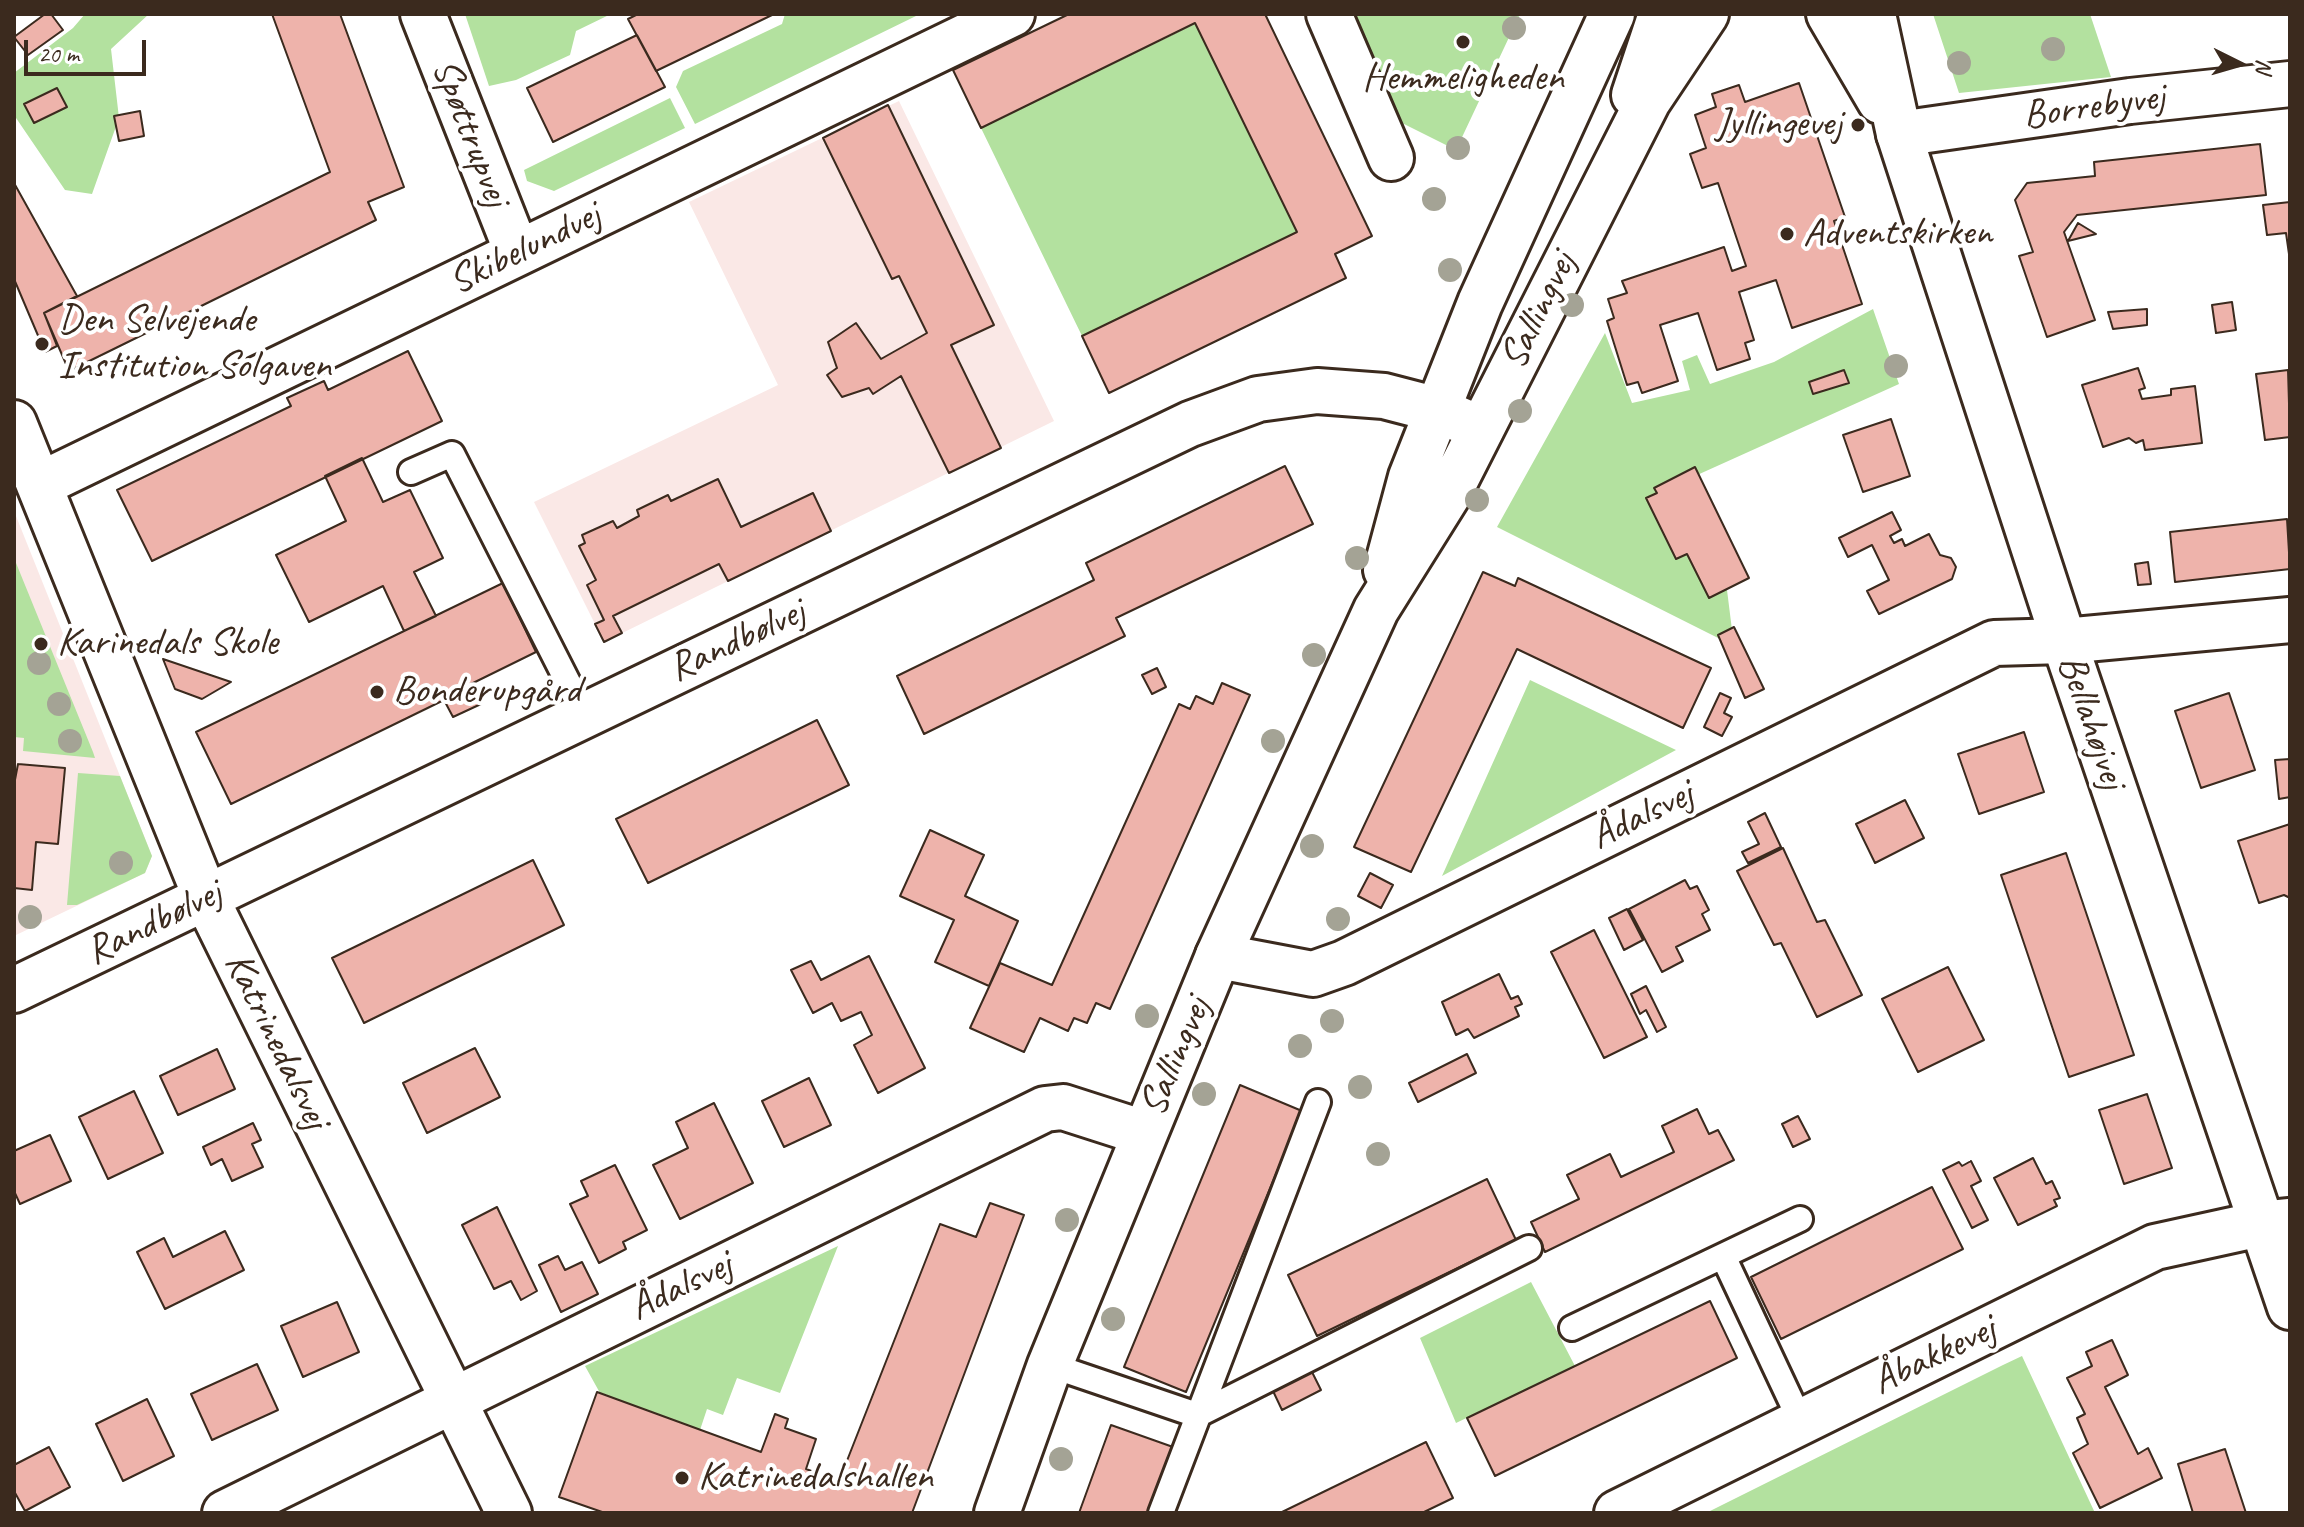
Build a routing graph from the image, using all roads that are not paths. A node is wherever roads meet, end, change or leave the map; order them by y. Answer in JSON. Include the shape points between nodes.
{"nodes":[{"id":1,"x":423,"y":14,"type":"edge"},
{"id":2,"x":1012,"y":14,"type":"edge"},
{"id":3,"x":1329,"y":14,"type":"edge"},
{"id":4,"x":1612,"y":14,"type":"edge"},
{"id":5,"x":1661,"y":14,"type":"edge"},
{"id":6,"x":1706,"y":14,"type":"edge"},
{"id":7,"x":1829,"y":14,"type":"edge"},
{"id":8,"x":1873,"y":14,"type":"edge"},
{"id":9,"x":2290,"y":84,"type":"edge"},
{"id":10,"x":1899,"y":134,"type":"junction"},
{"id":11,"x":1391,"y":158,"type":"dead end"},
{"id":12,"x":1605,"y":180,"type":"junction"},
{"id":13,"x":517,"y":252,"type":"junction"},
{"id":14,"x":1438,"y":410,"type":"junction"},
{"id":15,"x":14,"y":423,"type":"edge"},
{"id":16,"x":1481,"y":429,"type":"junction"},
{"id":17,"x":411,"y":472,"type":"dead end"},
{"id":18,"x":39,"y":485,"type":"junction"},
{"id":19,"x":1376,"y":610,"type":"junction"},
{"id":20,"x":2290,"y":620,"type":"edge"},
{"id":21,"x":2064,"y":641,"type":"junction"},
{"id":22,"x":584,"y":714,"type":"junction"},
{"id":23,"x":206,"y":898,"type":"junction"},
{"id":24,"x":1218,"y":956,"type":"junction"},
{"id":25,"x":14,"y":990,"type":"edge"},
{"id":26,"x":1318,"y":1102,"type":"dead end"},
{"id":27,"x":1144,"y":1133,"type":"junction"},
{"id":28,"x":1800,"y":1219,"type":"dead end"},
{"id":29,"x":2275,"y":1222,"type":"edge"},
{"id":30,"x":1529,"y":1248,"type":"dead end"},
{"id":31,"x":1723,"y":1256,"type":"junction"},
{"id":32,"x":2290,"y":1307,"type":"edge"},
{"id":33,"x":1572,"y":1328,"type":"dead end"},
{"id":34,"x":1050,"y":1365,"type":"junction"},
{"id":35,"x":454,"y":1400,"type":"junction"},
{"id":36,"x":1197,"y":1415,"type":"junction"},
{"id":37,"x":1801,"y":1422,"type":"junction"},
{"id":38,"x":225,"y":1513,"type":"edge"},
{"id":39,"x":509,"y":1513,"type":"edge"},
{"id":40,"x":997,"y":1513,"type":"edge"},
{"id":41,"x":1161,"y":1513,"type":"edge"},
{"id":42,"x":1617,"y":1513,"type":"edge"}],
"edges":[{"from":1,"to":13,"type":"street","name":"Spøttrupvej"},
{"from":2,"to":13,"type":"street","name":"Skibelundvej"},
{"from":3,"to":11,"type":"street"},
{"from":4,"to":14,"type":"street","name":"Sallingvej","via":[[1480,303]]},
{"from":5,"to":12,"type":"street"},
{"from":6,"to":12,"type":"street","name":"Sallingvej","via":[[1648,101]]},
{"from":7,"to":10,"type":"street","name":"Bellahøjvej"},
{"from":8,"to":10,"type":"street","name":"Bellahøjvej"},
{"from":9,"to":10,"type":"street","name":"Borrebyvej"},
{"from":10,"to":21,"type":"street","name":"Bellahøjvej"},
{"from":12,"to":16,"type":"street","name":"Sallingvej"},
{"from":13,"to":18,"type":"street","name":"Skibelundvej"},
{"from":14,"to":16,"type":"street","name":"Randbølvej"},
{"from":14,"to":19,"type":"street","name":"Sallingvej","via":[[1411,477]]},
{"from":14,"to":22,"type":"street","name":"Randbølvej","via":[[1384,396],[1330,392],[1258,399],[1190,424]]},
{"from":15,"to":18,"type":"street","name":"Katrinedalsvej"},
{"from":16,"to":19,"type":"street","name":"Sallingvej","via":[[1448,495]]},
{"from":17,"to":22,"type":"lane","via":[[452,454]]},
{"from":18,"to":23,"type":"street","name":"Katrinedalsvej"},
{"from":19,"to":24,"type":"street","name":"Sallingvej"},
{"from":20,"to":21,"type":"street","name":"Ådalsvej"},
{"from":21,"to":24,"type":"street","name":"Ådalsvej","via":[[1994,643],[1333,967],[1313,974]]},
{"from":21,"to":29,"type":"street","name":"Bellahøjvej"},
{"from":22,"to":23,"type":"street","name":"Randbølvej"},
{"from":23,"to":25,"type":"street","name":"Randbølvej"},
{"from":23,"to":35,"type":"street","name":"Katrinedalsvej"},
{"from":24,"to":27,"type":"street","name":"Sallingvej"},
{"from":26,"to":36,"type":"lane"},
{"from":27,"to":34,"type":"street","name":"Sallingvej"},
{"from":27,"to":35,"type":"street","name":"Ådalsvej","via":[[1063,1107],[1045,1109]]},
{"from":28,"to":31,"type":"lane"},
{"from":29,"to":32,"type":"street","name":"Bellahøjvej"},
{"from":29,"to":37,"type":"street","name":"Åbakkevej","via":[[2155,1247]]},
{"from":30,"to":36,"type":"lane"},
{"from":31,"to":33,"type":"lane"},
{"from":31,"to":37,"type":"lane"},
{"from":34,"to":36,"type":"lane"},
{"from":34,"to":40,"type":"street","name":"Sallingvej"},
{"from":35,"to":38,"type":"street","name":"Ådalsvej"},
{"from":35,"to":39,"type":"street","name":"Katrinedalsvej"},
{"from":36,"to":41,"type":"lane"},
{"from":37,"to":42,"type":"street","name":"Åbakkevej"}]}
